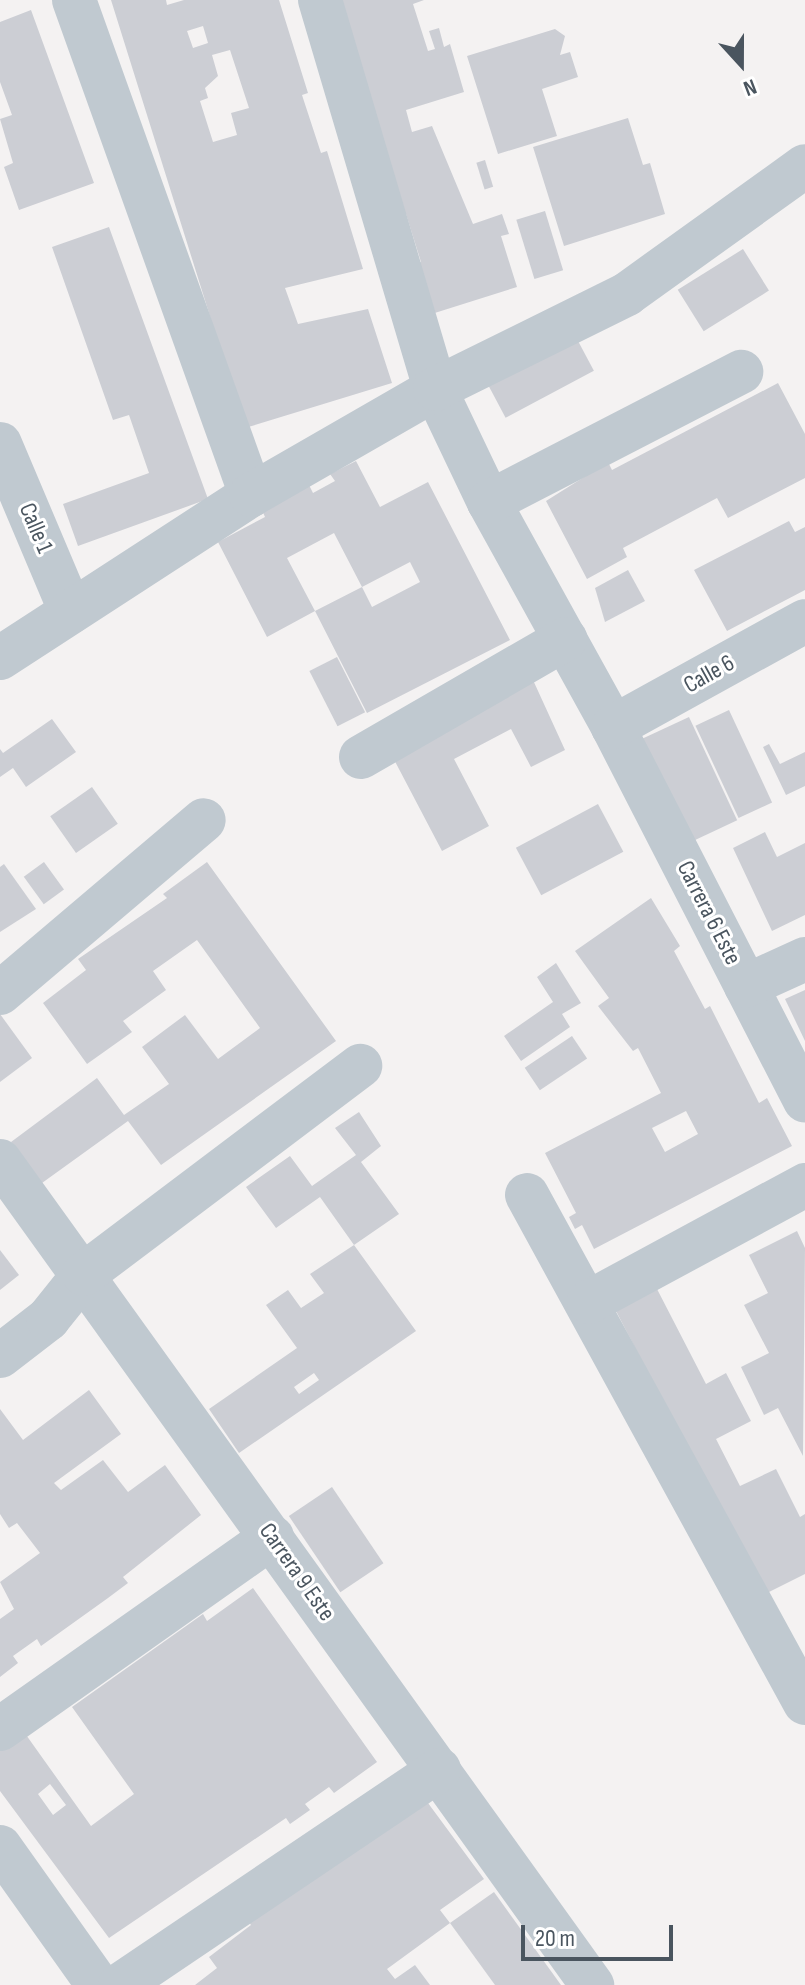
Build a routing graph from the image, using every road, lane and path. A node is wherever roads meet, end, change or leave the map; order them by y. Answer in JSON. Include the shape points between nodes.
{"nodes":[{"id":1,"x":74,"y":0,"type":"edge"},
{"id":2,"x":320,"y":0,"type":"edge"},
{"id":3,"x":805,"y":166,"type":"edge"},
{"id":4,"x":741,"y":372,"type":"dead end"},
{"id":5,"x":435,"y":389,"type":"junction"},
{"id":6,"x":0,"y":444,"type":"edge"},
{"id":7,"x":251,"y":495,"type":"junction"},
{"id":8,"x":489,"y":502,"type":"junction"},
{"id":9,"x":79,"y":607,"type":"junction"},
{"id":10,"x":805,"y":621,"type":"edge"},
{"id":11,"x":565,"y":639,"type":"junction"},
{"id":12,"x":0,"y":658,"type":"edge"},
{"id":13,"x":613,"y":727,"type":"junction"},
{"id":14,"x":361,"y":757,"type":"dead end"},
{"id":15,"x":204,"y":820,"type":"dead end"},
{"id":16,"x":805,"y":959,"type":"edge"},
{"id":17,"x":746,"y":986,"type":"junction"},
{"id":18,"x":0,"y":993,"type":"edge"},
{"id":19,"x":360,"y":1066,"type":"dead end"},
{"id":20,"x":805,"y":1100,"type":"edge"},
{"id":21,"x":0,"y":1161,"type":"edge"},
{"id":22,"x":805,"y":1185,"type":"edge"},
{"id":23,"x":527,"y":1195,"type":"dead end"},
{"id":24,"x":84,"y":1274,"type":"junction"},
{"id":25,"x":589,"y":1302,"type":"junction"},
{"id":26,"x":0,"y":1356,"type":"edge"},
{"id":27,"x":272,"y":1537,"type":"junction"},
{"id":28,"x":805,"y":1703,"type":"edge"},
{"id":29,"x":0,"y":1729,"type":"edge"},
{"id":30,"x":439,"y":1770,"type":"junction"},
{"id":31,"x":0,"y":1847,"type":"edge"},
{"id":32,"x":98,"y":1985,"type":"edge"},
{"id":33,"x":120,"y":1985,"type":"edge"},
{"id":34,"x":592,"y":1985,"type":"edge"}],
"edges":[{"from":1,"to":7,"type":"street"},
{"from":2,"to":5,"type":"street","name":"Carrera 6 Este"},
{"from":3,"to":5,"type":"street","via":[[627,294]]},
{"from":4,"to":8,"type":"street"},
{"from":5,"to":7,"type":"street"},
{"from":5,"to":8,"type":"street","name":"Carrera 6 Este"},
{"from":6,"to":9,"type":"street","name":"Calle 1"},
{"from":7,"to":9,"type":"street"},
{"from":8,"to":11,"type":"street","name":"Carrera 6 Este"},
{"from":9,"to":12,"type":"street"},
{"from":10,"to":13,"type":"street","name":"Calle 6"},
{"from":11,"to":13,"type":"street","name":"Carrera 6 Este"},
{"from":11,"to":14,"type":"street"},
{"from":13,"to":17,"type":"street","name":"Carrera 6 Este"},
{"from":15,"to":18,"type":"street"},
{"from":16,"to":17,"type":"street"},
{"from":17,"to":20,"type":"street","name":"Carrera 6 Este"},
{"from":19,"to":24,"type":"street"},
{"from":21,"to":24,"type":"street","name":"Carrera 9 Este"},
{"from":22,"to":25,"type":"street"},
{"from":23,"to":25,"type":"street"},
{"from":24,"to":26,"type":"street","via":[[48,1319]]},
{"from":24,"to":27,"type":"street","name":"Carrera 9 Este"},
{"from":25,"to":28,"type":"street"},
{"from":27,"to":29,"type":"street"},
{"from":27,"to":30,"type":"street","name":"Carrera 9 Este"},
{"from":30,"to":33,"type":"street"},
{"from":30,"to":34,"type":"street","name":"Carrera 9 Este"},
{"from":31,"to":32,"type":"street"}]}
